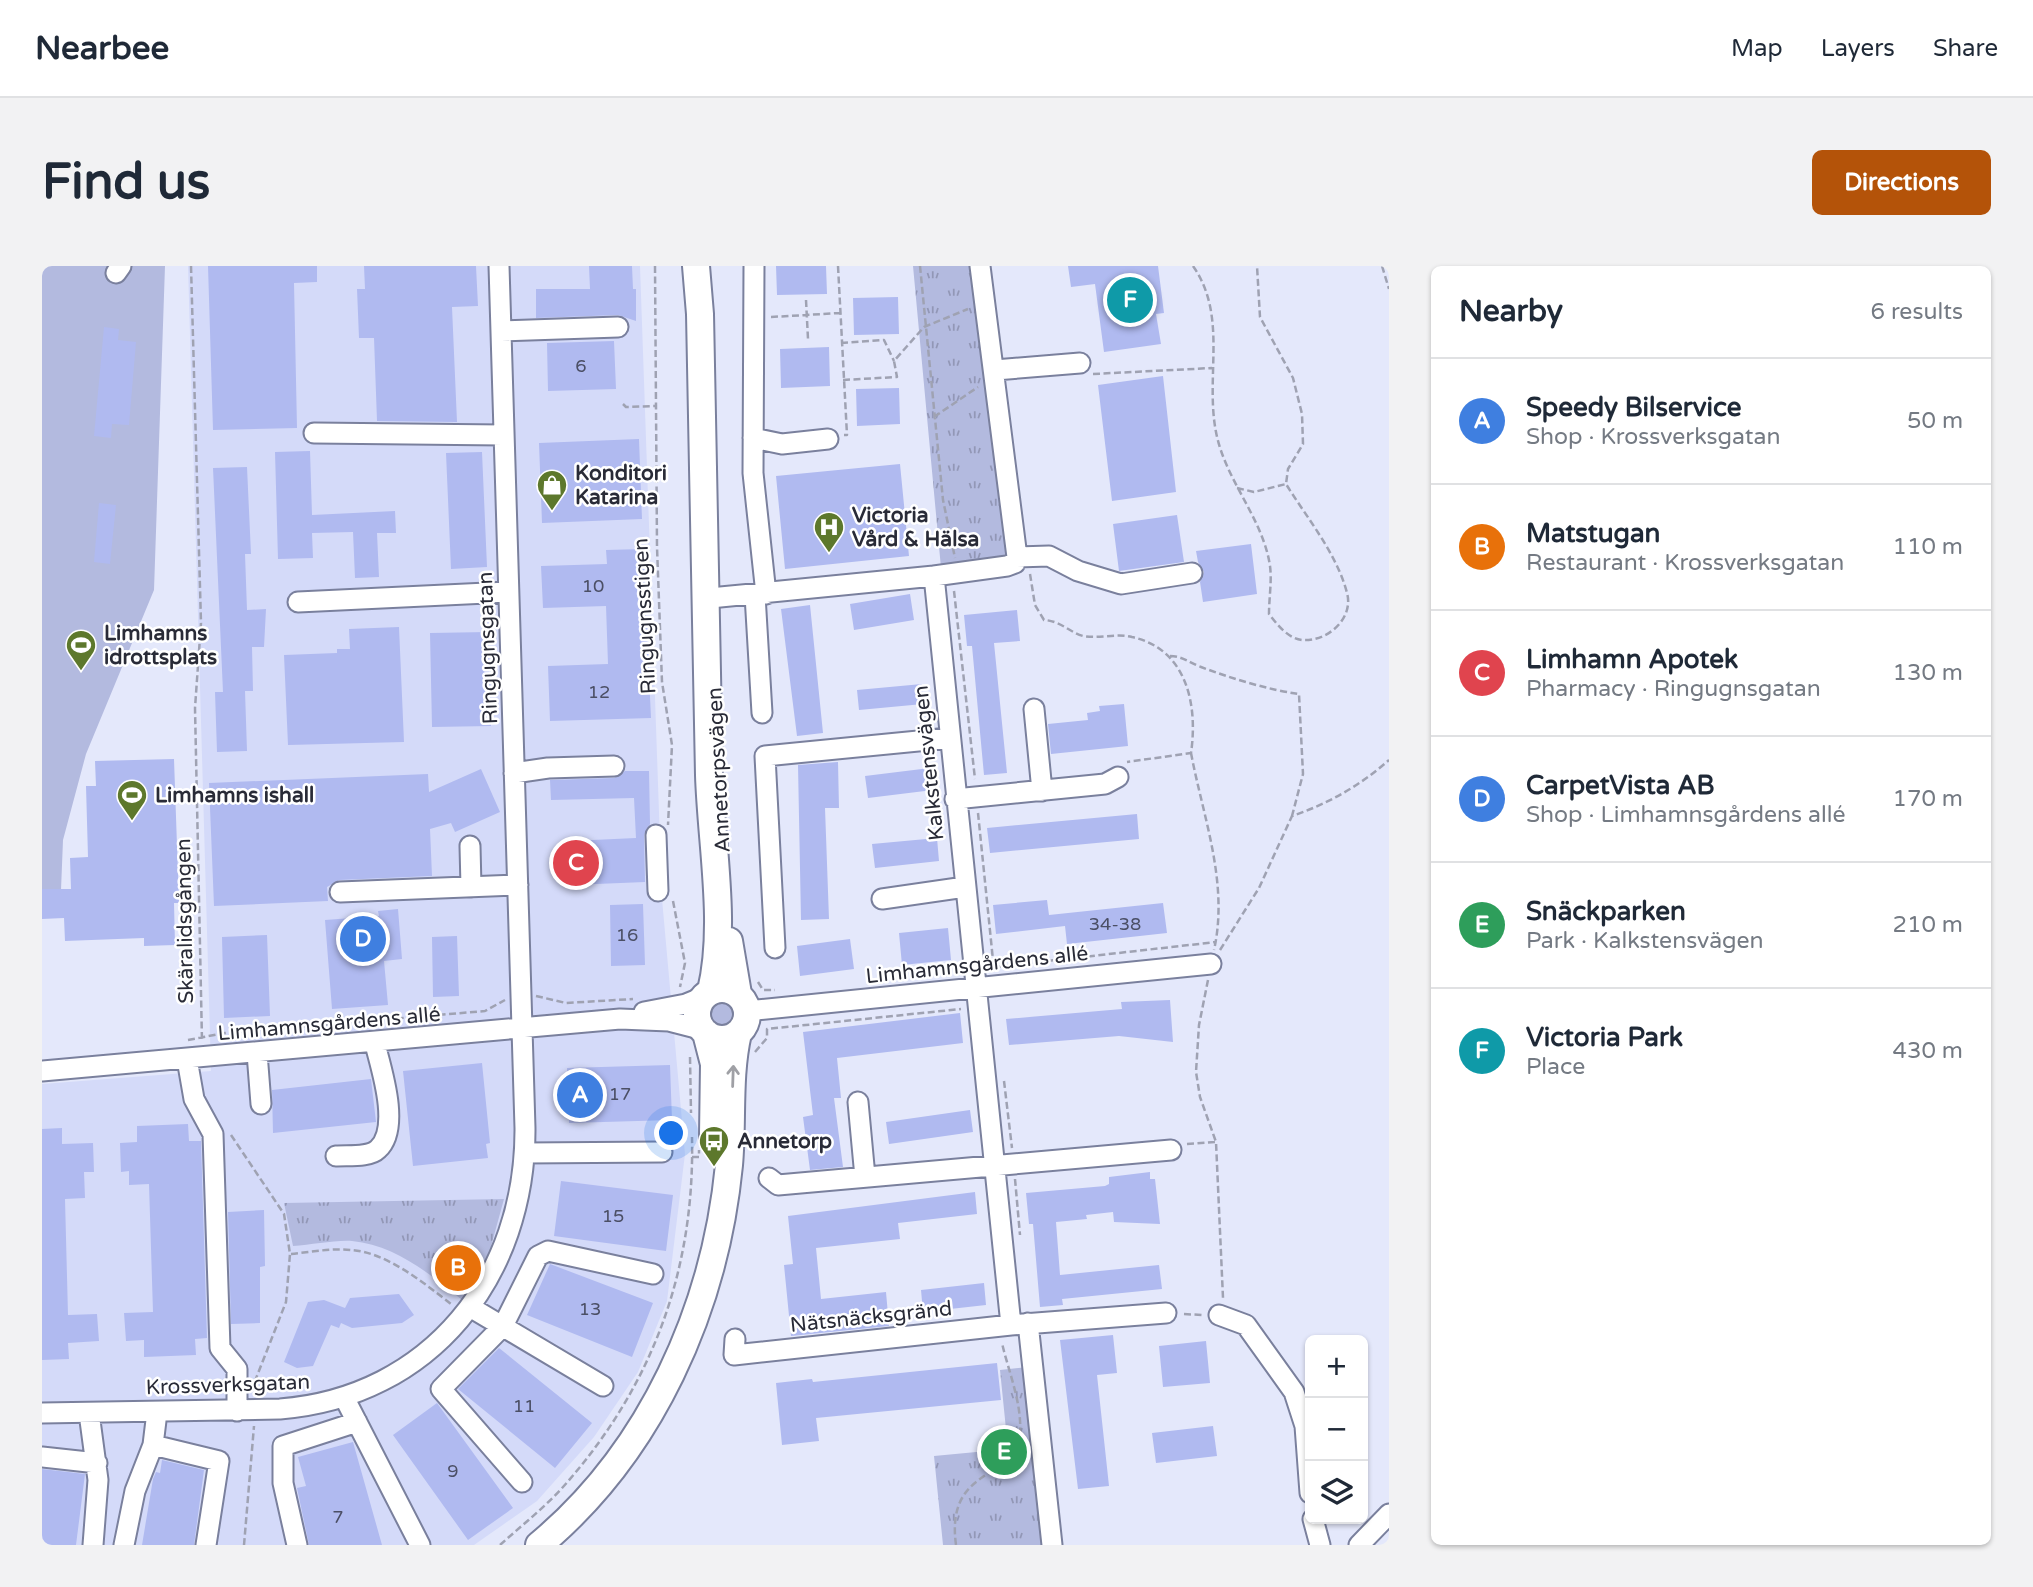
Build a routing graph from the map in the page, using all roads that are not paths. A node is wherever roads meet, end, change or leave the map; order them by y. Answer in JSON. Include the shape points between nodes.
{"nodes":[{"id":1,"x":499,"y":266,"type":"edge"},
{"id":2,"x":696,"y":266,"type":"edge"},
{"id":3,"x":706,"y":266,"type":"edge"},
{"id":4,"x":754,"y":266,"type":"edge"},
{"id":5,"x":981,"y":266,"type":"edge"},
{"id":6,"x":700,"y":313,"type":"junction"},
{"id":7,"x":618,"y":327,"type":"dead end"},
{"id":8,"x":501,"y":331,"type":"junction"},
{"id":9,"x":1080,"y":363,"type":"road end"},
{"id":10,"x":995,"y":370,"type":"junction"},
{"id":11,"x":314,"y":433,"type":"dead end"},
{"id":12,"x":503,"y":435,"type":"junction"},
{"id":13,"x":752,"y":438,"type":"junction"},
{"id":14,"x":828,"y":439,"type":"road end"},
{"id":15,"x":703,"y":545,"type":"junction"},
{"id":16,"x":1022,"y":560,"type":"junction"},
{"id":17,"x":1192,"y":573,"type":"dead end"},
{"id":18,"x":948,"y":574,"type":"junction"},
{"id":19,"x":508,"y":592,"type":"junction"},
{"id":20,"x":760,"y":595,"type":"junction"},
{"id":21,"x":710,"y":598,"type":"junction"},
{"id":22,"x":298,"y":602,"type":"dead end"},
{"id":23,"x":1034,"y":709,"type":"dead end"},
{"id":24,"x":762,"y":713,"type":"dead end"},
{"id":25,"x":949,"y":738,"type":"junction"},
{"id":26,"x":614,"y":766,"type":"dead end"},
{"id":27,"x":514,"y":773,"type":"junction"},
{"id":28,"x":1118,"y":777,"type":"road end"},
{"id":29,"x":1042,"y":791,"type":"junction"},
{"id":30,"x":955,"y":799,"type":"junction"},
{"id":31,"x":662,"y":835,"type":"road end"},
{"id":32,"x":470,"y":846,"type":"dead end"},
{"id":33,"x":518,"y":884,"type":"junction"},
{"id":34,"x":471,"y":887,"type":"junction"},
{"id":35,"x":965,"y":887,"type":"junction"},
{"id":36,"x":664,"y":891,"type":"road end"},
{"id":37,"x":340,"y":892,"type":"dead end"},
{"id":38,"x":882,"y":899,"type":"dead end"},
{"id":39,"x":775,"y":948,"type":"dead end"},
{"id":40,"x":1211,"y":964,"type":"road end"},
{"id":41,"x":985,"y":987,"type":"junction"},
{"id":42,"x":707,"y":994,"type":"junction"},
{"id":43,"x":741,"y":1013,"type":"junction"},
{"id":44,"x":620,"y":1019,"type":"junction"},
{"id":45,"x":524,"y":1029,"type":"junction"},
{"id":46,"x":705,"y":1031,"type":"junction"},
{"id":47,"x":374,"y":1044,"type":"junction"},
{"id":48,"x":257,"y":1053,"type":"junction"},
{"id":49,"x":195,"y":1058,"type":"junction"},
{"id":50,"x":42,"y":1071,"type":"edge"},
{"id":51,"x":858,"y":1102,"type":"dead end"},
{"id":52,"x":261,"y":1104,"type":"dead end"},
{"id":53,"x":1171,"y":1150,"type":"road end"},
{"id":54,"x":662,"y":1152,"type":"dead end"},
{"id":55,"x":525,"y":1153,"type":"junction"},
{"id":56,"x":336,"y":1156,"type":"dead end"},
{"id":57,"x":1005,"y":1165,"type":"junction"},
{"id":58,"x":865,"y":1177,"type":"junction"},
{"id":59,"x":769,"y":1178,"type":"dead end"},
{"id":60,"x":653,"y":1274,"type":"dead end"},
{"id":61,"x":468,"y":1310,"type":"junction"},
{"id":62,"x":1166,"y":1313,"type":"road end"},
{"id":63,"x":1219,"y":1315,"type":"road end"},
{"id":64,"x":1012,"y":1325,"type":"junction"},
{"id":65,"x":503,"y":1326,"type":"junction"},
{"id":66,"x":735,"y":1339,"type":"dead end"},
{"id":67,"x":678,"y":1357,"type":"junction"},
{"id":68,"x":603,"y":1386,"type":"dead end"},
{"id":69,"x":344,"y":1397,"type":"junction"},
{"id":70,"x":246,"y":1411,"type":"junction"},
{"id":71,"x":157,"y":1412,"type":"junction"},
{"id":72,"x":42,"y":1413,"type":"edge"},
{"id":73,"x":89,"y":1413,"type":"junction"},
{"id":74,"x":357,"y":1422,"type":"junction"},
{"id":75,"x":153,"y":1445,"type":"junction"},
{"id":76,"x":42,"y":1457,"type":"edge"},
{"id":77,"x":1307,"y":1461,"type":"edge"},
{"id":78,"x":96,"y":1463,"type":"junction"},
{"id":79,"x":522,"y":1482,"type":"dead end"},
{"id":80,"x":586,"y":1504,"type":"junction"},
{"id":81,"x":1389,"y":1514,"type":"edge"},
{"id":82,"x":1314,"y":1524,"type":"edge"},
{"id":83,"x":93,"y":1545,"type":"edge"},
{"id":84,"x":124,"y":1545,"type":"edge"},
{"id":85,"x":206,"y":1545,"type":"edge"},
{"id":86,"x":298,"y":1545,"type":"edge"},
{"id":87,"x":420,"y":1545,"type":"edge"},
{"id":88,"x":539,"y":1545,"type":"edge"},
{"id":89,"x":552,"y":1545,"type":"edge"},
{"id":90,"x":1052,"y":1545,"type":"edge"},
{"id":91,"x":1320,"y":1545,"type":"edge"},
{"id":92,"x":1359,"y":1545,"type":"edge"}],
"edges":[{"from":1,"to":8,"type":"street","name":"Ringugnsgatan"},
{"from":2,"to":6,"type":"main road","name":"Annetorpsvägen"},
{"from":3,"to":6,"type":"main road","name":"Annetorpsvägen"},
{"from":4,"to":13,"type":"street"},
{"from":5,"to":10,"type":"street"},
{"from":6,"to":15,"type":"main road","name":"Annetorpsvägen"},
{"from":7,"to":8,"type":"street"},
{"from":8,"to":12,"type":"street","name":"Ringugnsgatan"},
{"from":9,"to":10,"type":"street"},
{"from":10,"to":16,"type":"street"},
{"from":11,"to":12,"type":"street"},
{"from":12,"to":19,"type":"street","name":"Ringugnsgatan"},
{"from":13,"to":14,"type":"street","via":[[782,444]]},
{"from":13,"to":20,"type":"street"},
{"from":15,"to":21,"type":"main road","name":"Annetorpsvägen"},
{"from":15,"to":42,"type":"main road","name":"Annetorpsvägen","via":[[717,929],[717,960]]},
{"from":16,"to":17,"type":"street","via":[[1049,556],[1121,584]]},
{"from":16,"to":18,"type":"street"},
{"from":18,"to":20,"type":"street"},
{"from":18,"to":25,"type":"street","name":"Kalkstensvägen"},
{"from":19,"to":22,"type":"street"},
{"from":19,"to":27,"type":"street","name":"Ringugnsgatan"},
{"from":20,"to":21,"type":"street"},
{"from":20,"to":24,"type":"street"},
{"from":21,"to":43,"type":"main road","name":"Annetorpsvägen","via":[[729,950]]},
{"from":23,"to":29,"type":"street"},
{"from":25,"to":30,"type":"street","name":"Kalkstensvägen"},
{"from":25,"to":39,"type":"street","via":[[765,756]]},
{"from":26,"to":27,"type":"street"},
{"from":27,"to":33,"type":"street","name":"Ringugnsgatan"},
{"from":28,"to":29,"type":"street","via":[[1105,784]]},
{"from":29,"to":30,"type":"street"},
{"from":30,"to":35,"type":"street","name":"Kalkstensvägen"},
{"from":31,"to":36,"type":"street"},
{"from":32,"to":34,"type":"street"},
{"from":33,"to":34,"type":"street"},
{"from":33,"to":45,"type":"street","name":"Ringugnsgatan"},
{"from":34,"to":37,"type":"street"},
{"from":35,"to":38,"type":"street"},
{"from":35,"to":41,"type":"street","name":"Kalkstensvägen"},
{"from":40,"to":41,"type":"street","name":"Limhamnsgårdens allé"},
{"from":41,"to":43,"type":"street","name":"Limhamnsgårdens allé"},
{"from":41,"to":57,"type":"street","name":"Kalkstensvägen"},
{"from":42,"to":43,"type":"main road","via":[[725,989]]},
{"from":42,"to":44,"type":"street","name":"Limhamnsgårdens allé","via":[[686,1004]]},
{"from":42,"to":46,"type":"main road","name":"Annetorpsvägen","via":[[697,1016]]},
{"from":43,"to":46,"type":"main road","via":[[720,1039]]},
{"from":67,"to":43,"type":"main road","name":"Annetorpsvägen","one_way":true,"via":[[700,1306],[722,1222]]},
{"from":44,"to":45,"type":"street","name":"Limhamnsgårdens allé"},
{"from":44,"to":46,"type":"street","name":"Limhamnsgårdens allé","via":[[669,1021]]},
{"from":45,"to":47,"type":"street","name":"Limhamnsgårdens allé"},
{"from":45,"to":55,"type":"street","name":"Krossverksgatan"},
{"from":46,"to":67,"type":"main road","name":"Annetorpsvägen","via":[[714,1064],[711,1199],[696,1296]]},
{"from":47,"to":48,"type":"street","name":"Limhamnsgårdens allé"},
{"from":47,"to":56,"type":"street","via":[[387,1095],[387,1132],[379,1149]]},
{"from":48,"to":49,"type":"street","name":"Limhamnsgårdens allé"},
{"from":48,"to":52,"type":"street"},
{"from":49,"to":50,"type":"street","name":"Limhamnsgårdens allé"},
{"from":49,"to":70,"type":"street","via":[[194,1099],[213,1134],[220,1348],[237,1369]]},
{"from":51,"to":58,"type":"street"},
{"from":53,"to":57,"type":"street"},
{"from":54,"to":55,"type":"street"},
{"from":55,"to":61,"type":"street","name":"Krossverksgatan","via":[[510,1234]]},
{"from":57,"to":58,"type":"street"},
{"from":57,"to":64,"type":"street","name":"Kalkstensvägen"},
{"from":58,"to":59,"type":"street","via":[[778,1185]]},
{"from":60,"to":65,"type":"street","via":[[548,1251],[538,1256]]},
{"from":61,"to":65,"type":"street"},
{"from":61,"to":69,"type":"street","name":"Krossverksgatan","via":[[416,1361]]},
{"from":62,"to":64,"type":"street"},
{"from":63,"to":77,"type":"street","via":[[1246,1325],[1294,1392]]},
{"from":64,"to":66,"type":"street","name":"Nätsnäcksgränd","via":[[734,1355]]},
{"from":64,"to":90,"type":"street","name":"Kalkstensvägen"},
{"from":65,"to":68,"type":"street"},
{"from":65,"to":79,"type":"street","via":[[441,1389]]},
{"from":67,"to":80,"type":"main road","name":"Annetorpsvägen","via":[[651,1411]]},
{"from":69,"to":70,"type":"street","name":"Krossverksgatan","via":[[312,1407]]},
{"from":69,"to":74,"type":"street"},
{"from":70,"to":71,"type":"street","name":"Krossverksgatan"},
{"from":71,"to":73,"type":"street","name":"Krossverksgatan"},
{"from":71,"to":75,"type":"street"},
{"from":72,"to":73,"type":"street","name":"Krossverksgatan"},
{"from":73,"to":78,"type":"street"},
{"from":74,"to":86,"type":"street","via":[[283,1446],[284,1483]]},
{"from":74,"to":87,"type":"street"},
{"from":75,"to":84,"type":"street","via":[[135,1491]]},
{"from":75,"to":85,"type":"street","via":[[219,1461]]},
{"from":76,"to":78,"type":"street"},
{"from":78,"to":83,"type":"street"},
{"from":80,"to":88,"type":"main road","name":"Annetorpsvägen"},
{"from":80,"to":89,"type":"main road"},
{"from":81,"to":92,"type":"street"},
{"from":82,"to":91,"type":"street"}]}
